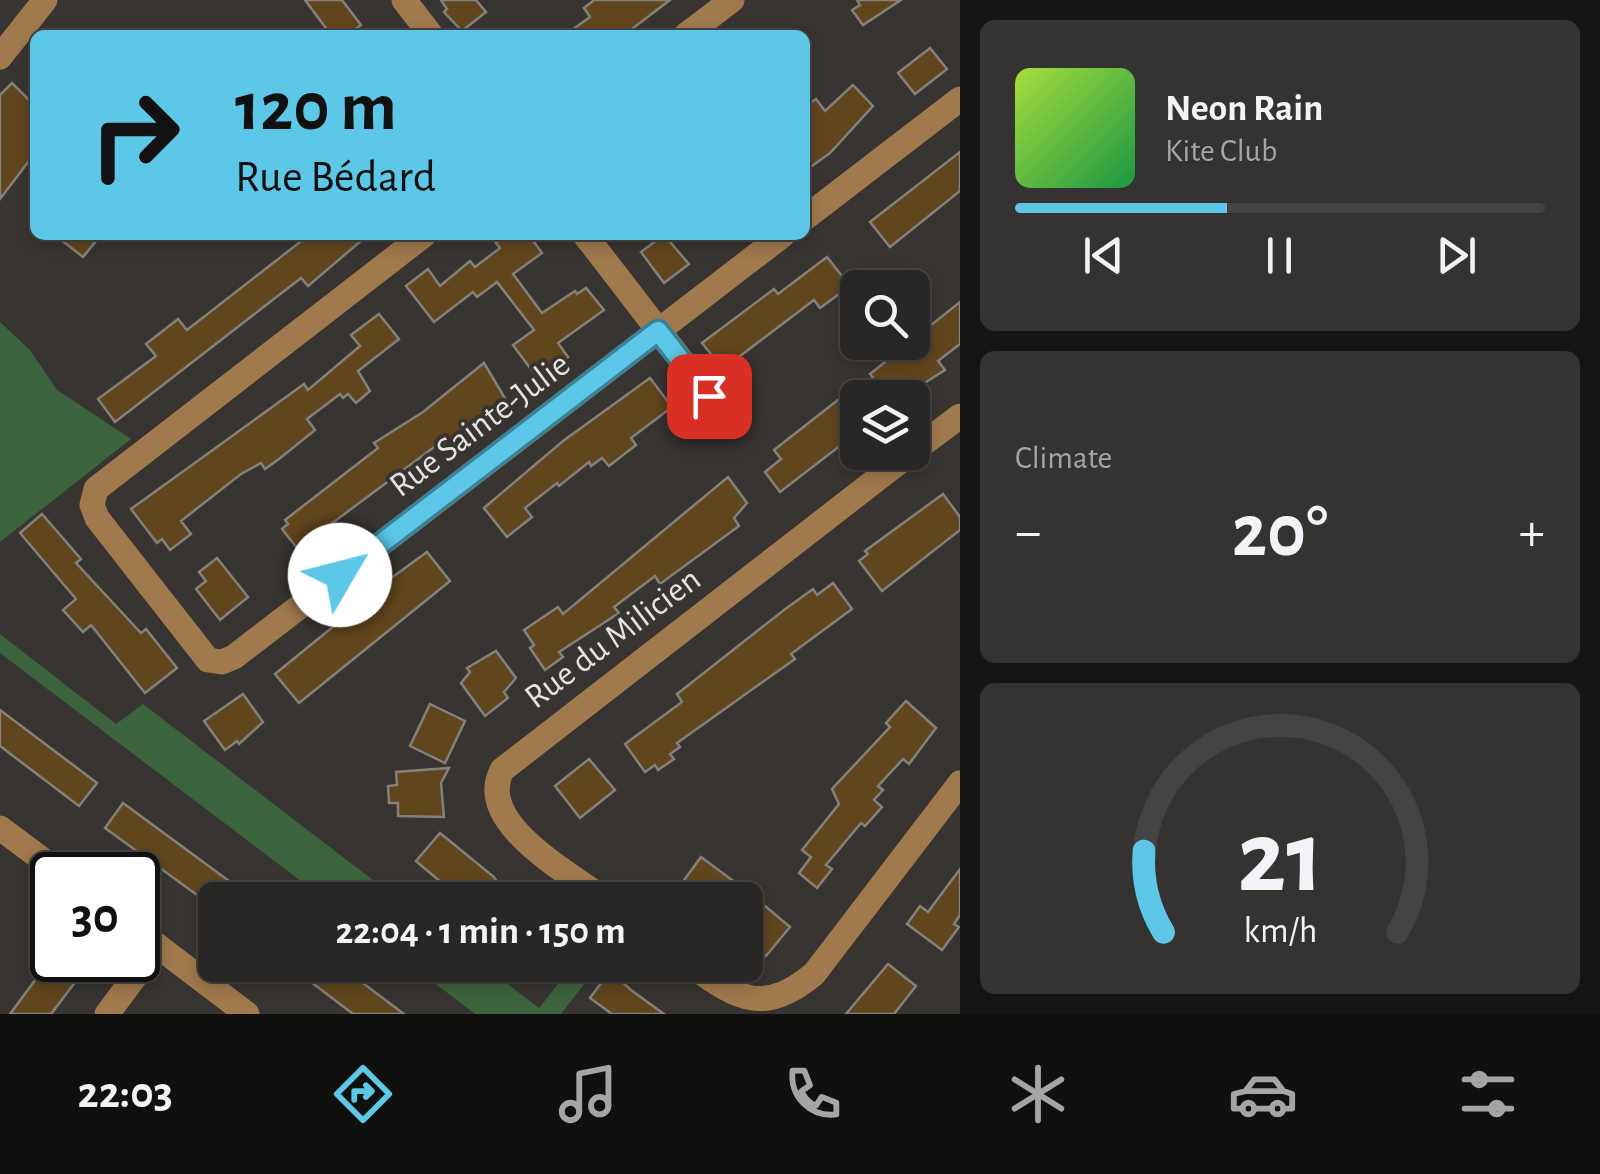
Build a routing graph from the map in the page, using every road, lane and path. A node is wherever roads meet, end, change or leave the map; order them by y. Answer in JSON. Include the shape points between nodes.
{"nodes":[{"id":1,"x":44,"y":0,"type":"edge"},
{"id":2,"x":404,"y":0,"type":"edge"},
{"id":3,"x":732,"y":0,"type":"edge"},
{"id":4,"x":427,"y":30,"type":"edge"},
{"id":5,"x":693,"y":30,"type":"edge"},
{"id":6,"x":0,"y":57,"type":"edge"},
{"id":7,"x":960,"y":100,"type":"edge"},
{"id":8,"x":810,"y":214,"type":"edge"},
{"id":9,"x":417,"y":240,"type":"edge"},
{"id":10,"x":589,"y":240,"type":"edge"},
{"id":11,"x":776,"y":240,"type":"edge"},
{"id":12,"x":658,"y":331,"type":"junction"},
{"id":13,"x":709,"y":396,"type":"dead end"},
{"id":14,"x":960,"y":416,"type":"edge"},
{"id":15,"x":930,"y":438,"type":"edge"},
{"id":16,"x":889,"y":470,"type":"edge"},
{"id":17,"x":960,"y":784,"type":"edge"},
{"id":18,"x":0,"y":828,"type":"edge"},
{"id":19,"x":32,"y":852,"type":"edge"},
{"id":20,"x":582,"y":882,"type":"edge"},
{"id":21,"x":160,"y":947,"type":"edge"},
{"id":22,"x":124,"y":982,"type":"edge"},
{"id":23,"x":716,"y":982,"type":"edge"},
{"id":24,"x":107,"y":1014,"type":"edge"},
{"id":25,"x":247,"y":1014,"type":"edge"}],
"edges":[{"from":1,"to":6,"type":"street"},
{"from":2,"to":4,"type":"street"},
{"from":3,"to":5,"type":"street"},
{"from":7,"to":8,"type":"street"},
{"from":9,"to":12,"type":"street","name":"Rue Sainte-Julie","via":[[110,475],[92,497],[102,525],[199,652],[216,662],[234,658]]},
{"from":10,"to":12,"type":"street"},
{"from":11,"to":12,"type":"street","name":"Rue Sainte-Julie"},
{"from":12,"to":13,"type":"street"},
{"from":14,"to":15,"type":"street","name":"Rue du Milicien"},
{"from":16,"to":20,"type":"street","name":"Rue du Milicien","via":[[502,770],[496,796],[507,822]]},
{"from":17,"to":23,"type":"street","via":[[792,997],[752,1007]]},
{"from":18,"to":19,"type":"street"},
{"from":21,"to":25,"type":"street"},
{"from":22,"to":24,"type":"street"}]}
